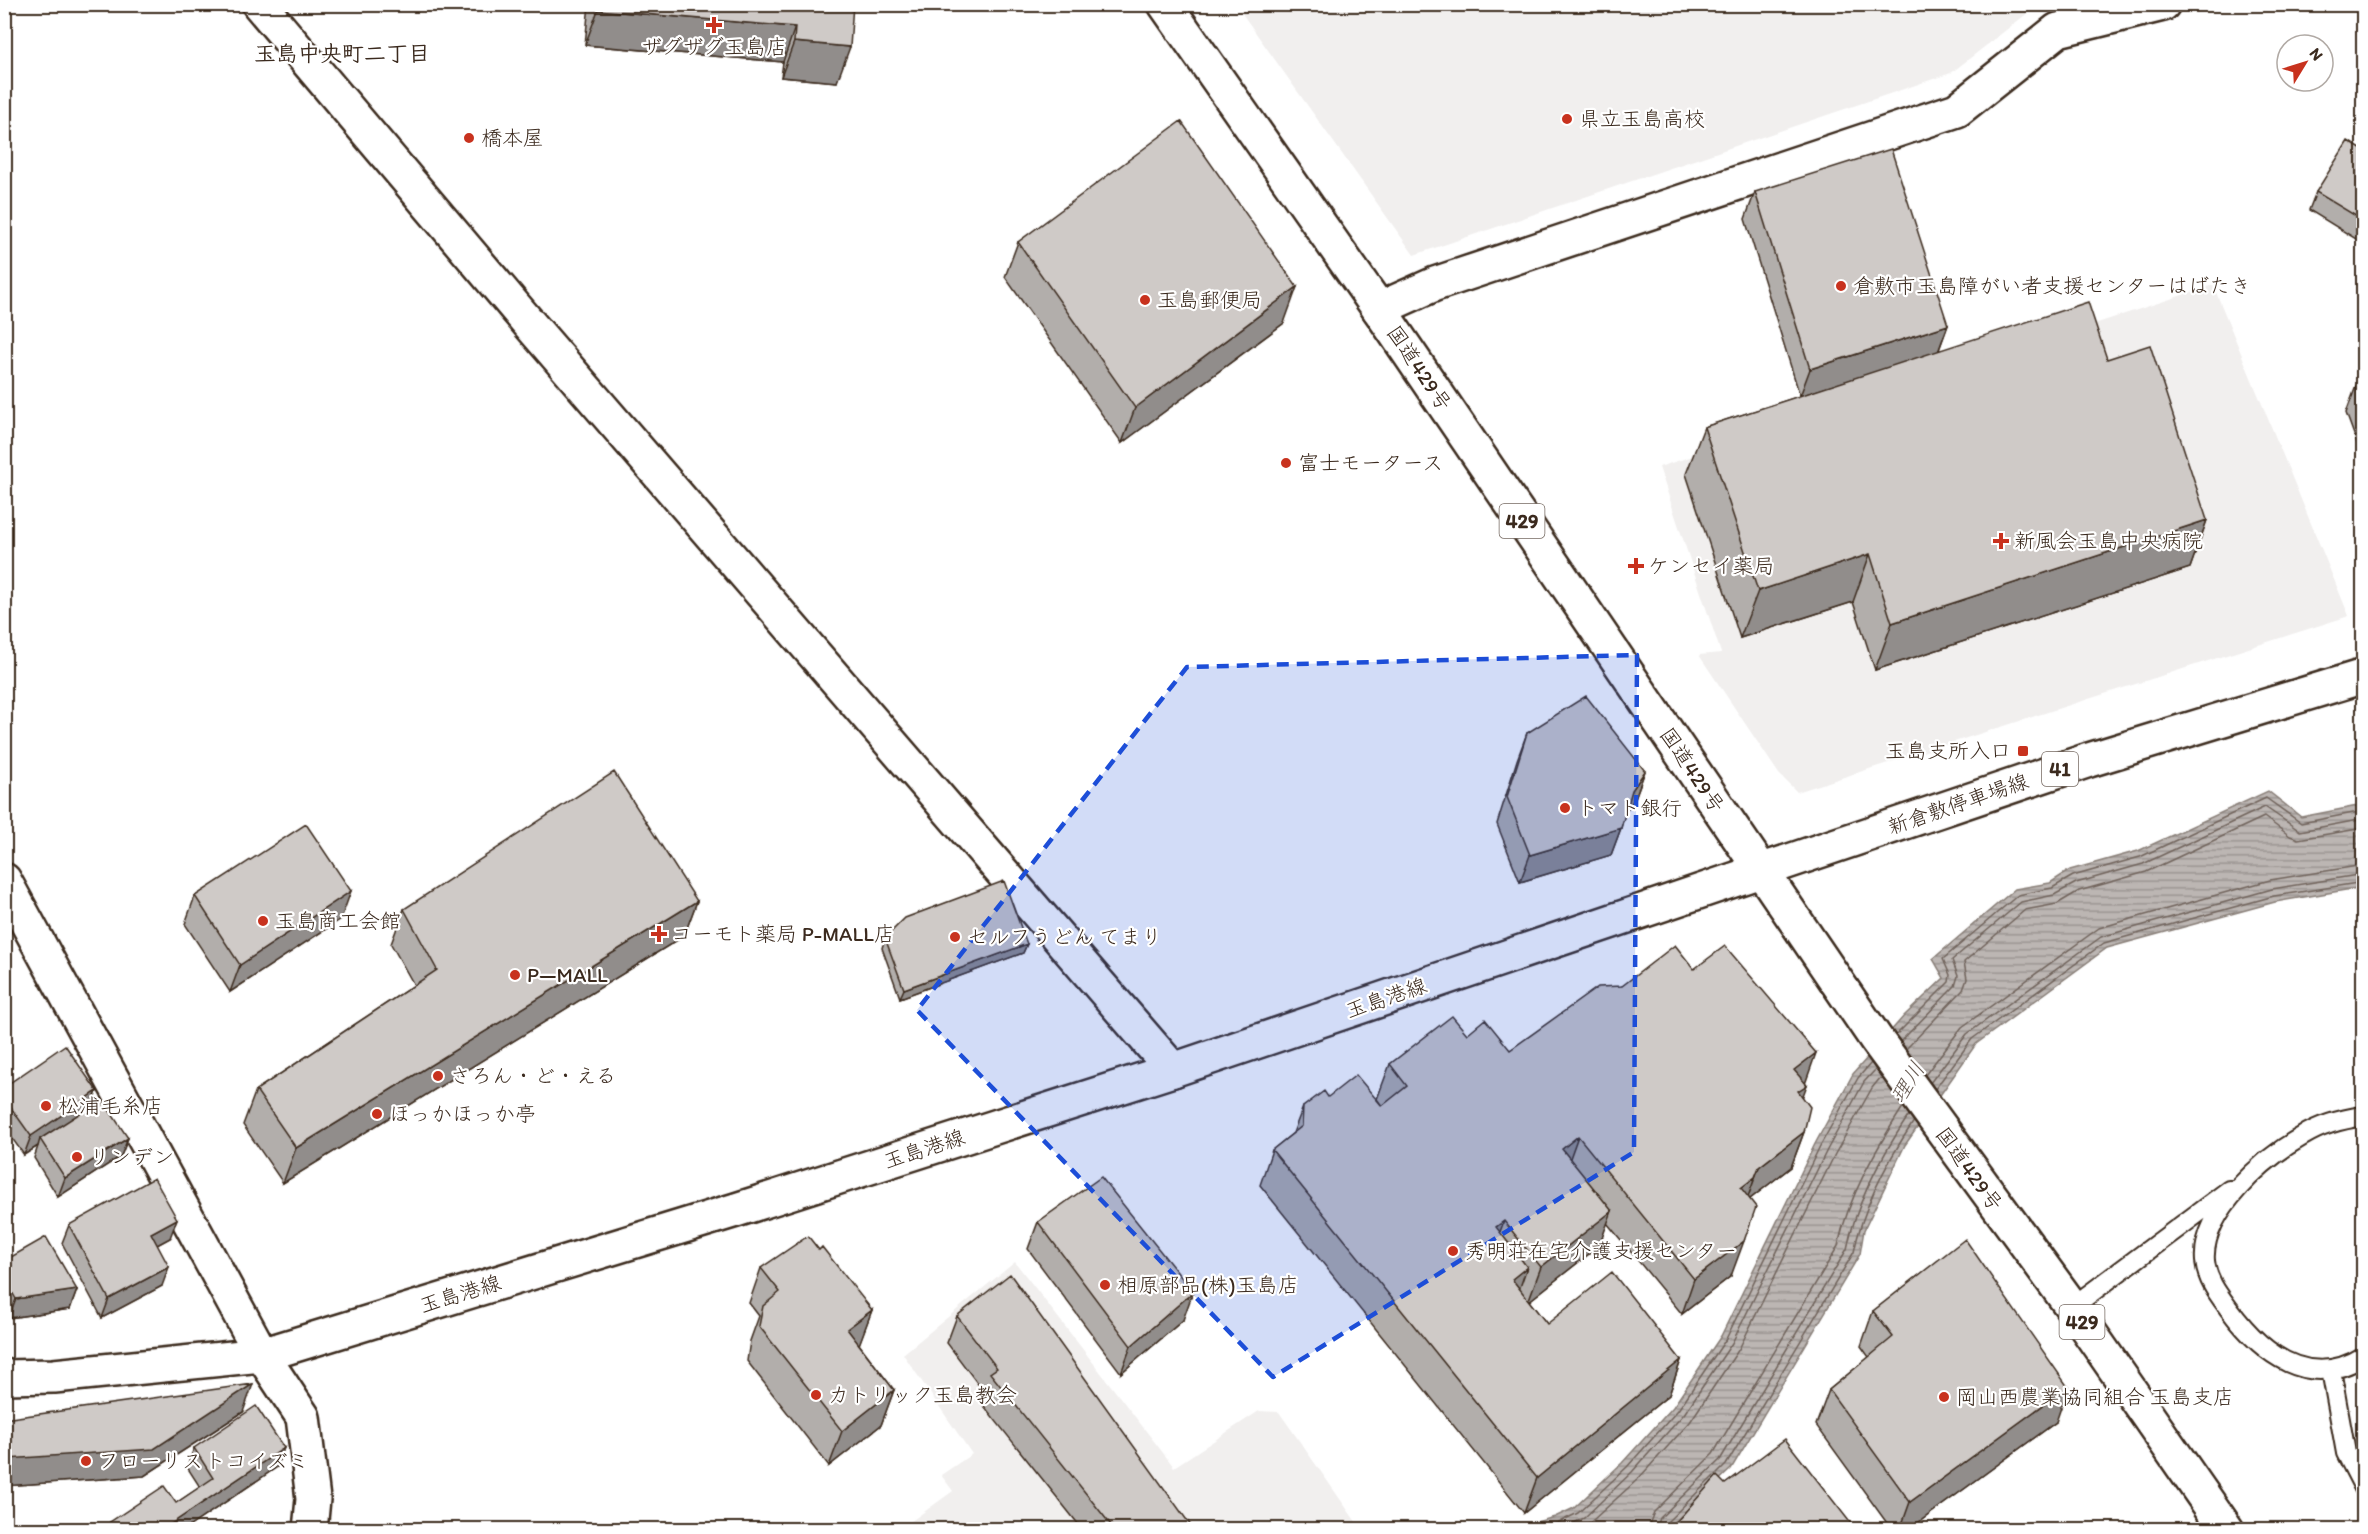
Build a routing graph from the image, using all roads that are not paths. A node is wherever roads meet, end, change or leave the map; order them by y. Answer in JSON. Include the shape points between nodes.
{"nodes":[{"id":1,"x":260,"y":4,"type":"edge"},
{"id":2,"x":1165,"y":4,"type":"edge"},
{"id":3,"x":2163,"y":4,"type":"edge"},
{"id":4,"x":1379,"y":309,"type":"junction"},
{"id":5,"x":2364,"y":676,"type":"edge"},
{"id":6,"x":1760,"y":871,"type":"junction"},
{"id":7,"x":4,"y":880,"type":"edge"},
{"id":8,"x":1173,"y":1070,"type":"junction"},
{"id":9,"x":2364,"y":1116,"type":"edge"},
{"id":10,"x":2245,"y":1178,"type":"junction"},
{"id":11,"x":2072,"y":1307,"type":"junction"},
{"id":12,"x":262,"y":1355,"type":"junction"},
{"id":13,"x":2364,"y":1356,"type":"edge"},
{"id":14,"x":2331,"y":1370,"type":"junction"},
{"id":15,"x":4,"y":1377,"type":"edge"},
{"id":16,"x":2364,"y":1488,"type":"edge"},
{"id":17,"x":310,"y":1530,"type":"edge"},
{"id":18,"x":2227,"y":1530,"type":"edge"}],
"edges":[{"from":1,"to":8,"type":"main road","via":[[532,327]]},
{"from":2,"to":4,"type":"main road","name":"国道429号","number":"429"},
{"from":3,"to":4,"type":"main road","via":[[2058,30],[1957,110],[1435,284]]},
{"from":4,"to":6,"type":"main road","name":"国道429号","number":"429"},
{"from":5,"to":6,"type":"main road","name":"新倉敷停車場線","number":"41","via":[[2089,760]]},
{"from":6,"to":8,"type":"main road","name":"玉島港線"},
{"from":6,"to":11,"type":"main road","name":"国道429号","number":"429","via":[[1933,1119]]},
{"from":7,"to":12,"type":"main road"},
{"from":8,"to":12,"type":"main road","name":"玉島港線","via":[[736,1210]]},
{"from":9,"to":10,"type":"lane","via":[[2347,1118],[2303,1135]]},
{"from":10,"to":11,"type":"lane"},
{"from":10,"to":14,"type":"lane","via":[[2224,1207],[2206,1243],[2205,1261],[2211,1284],[2240,1324],[2276,1356],[2310,1370]]},
{"from":11,"to":18,"type":"main road","name":"国道429号","number":"429"},
{"from":12,"to":15,"type":"main road","name":"玉島港線","via":[[54,1376]]},
{"from":12,"to":17,"type":"main road","via":[[303,1417],[313,1499]]},
{"from":13,"to":14,"type":"lane"},
{"from":14,"to":16,"type":"lane","via":[[2346,1453]]}]}
